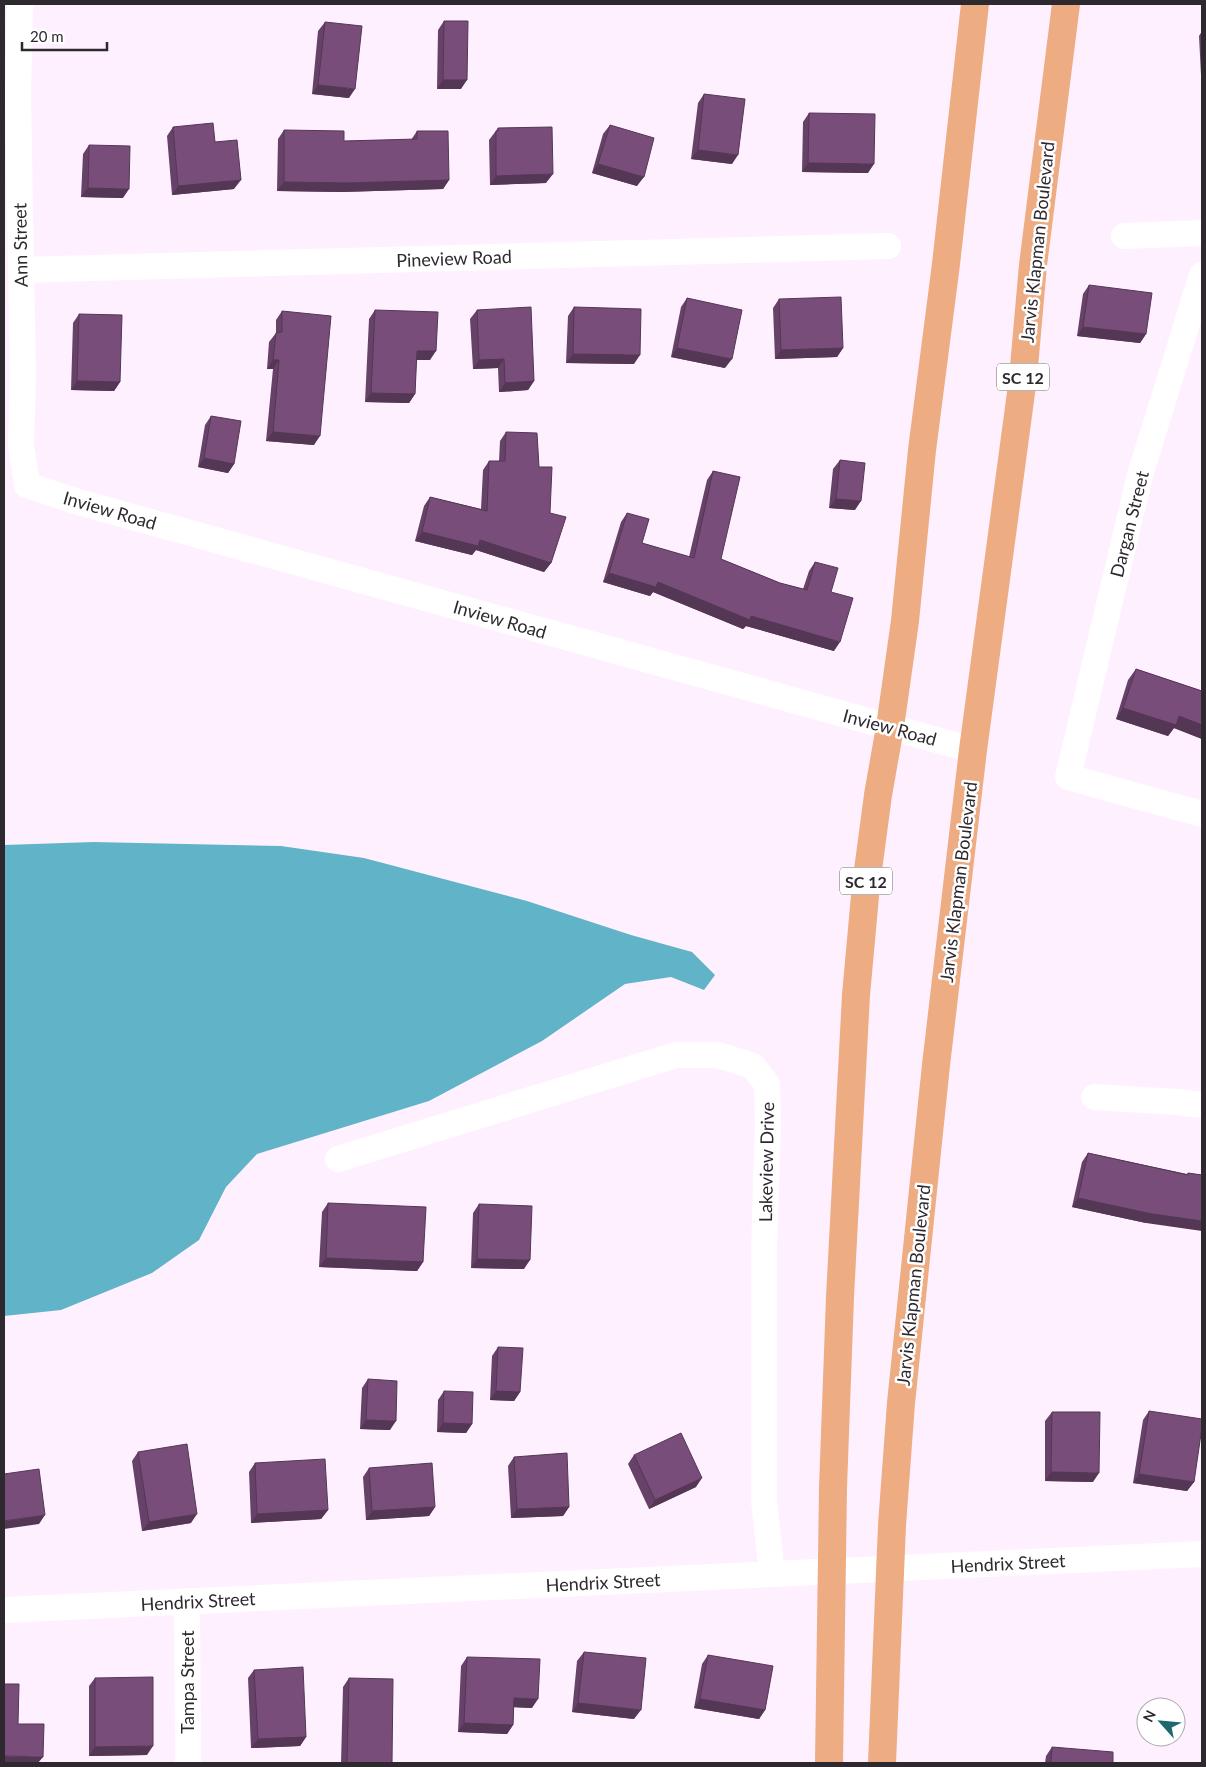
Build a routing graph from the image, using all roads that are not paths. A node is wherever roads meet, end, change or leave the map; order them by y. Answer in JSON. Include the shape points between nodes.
{"nodes":[{"id":1,"x":20,"y":4,"type":"edge"},
{"id":2,"x":975,"y":4,"type":"edge"},
{"id":3,"x":1051,"y":4,"type":"edge"},
{"id":4,"x":1066,"y":4,"type":"edge"},
{"id":5,"x":1051,"y":121,"type":"junction"},
{"id":6,"x":1202,"y":233,"type":"edge"},
{"id":7,"x":1124,"y":236,"type":"dead end"},
{"id":8,"x":888,"y":246,"type":"dead end"},
{"id":9,"x":21,"y":270,"type":"junction"},
{"id":10,"x":1202,"y":275,"type":"edge"},
{"id":11,"x":27,"y":485,"type":"joint"},
{"id":12,"x":890,"y":727,"type":"junction"},
{"id":13,"x":973,"y":750,"type":"junction"},
{"id":14,"x":1202,"y":814,"type":"edge"},
{"id":15,"x":1094,"y":1097,"type":"dead end"},
{"id":16,"x":1202,"y":1105,"type":"edge"},
{"id":17,"x":338,"y":1159,"type":"dead end"},
{"id":18,"x":1202,"y":1554,"type":"edge"},
{"id":19,"x":890,"y":1568,"type":"junction"},
{"id":20,"x":832,"y":1571,"type":"junction"},
{"id":21,"x":772,"y":1574,"type":"junction"},
{"id":22,"x":187,"y":1601,"type":"junction"},
{"id":23,"x":4,"y":1610,"type":"edge"},
{"id":24,"x":188,"y":1763,"type":"edge"},
{"id":25,"x":829,"y":1763,"type":"edge"},
{"id":26,"x":882,"y":1763,"type":"edge"}],
"edges":[{"from":1,"to":9,"type":"street","name":"Ann Street"},
{"from":2,"to":12,"type":"highway","number":"SC 12","via":[[905,621]]},
{"from":3,"to":5,"type":"highway"},
{"from":4,"to":5,"type":"highway","name":"Jarvis Klapman Boulevard","number":"SC 12"},
{"from":5,"to":13,"type":"highway","name":"Jarvis Klapman Boulevard","number":"SC 12","via":[[1023,378]]},
{"from":6,"to":7,"type":"street"},
{"from":8,"to":9,"type":"street","name":"Pineview Road"},
{"from":9,"to":11,"type":"street","name":"Ann Street","via":[[21,445]]},
{"from":10,"to":14,"type":"street","name":"Dargan Street","via":[[1140,476],[1068,777]]},
{"from":11,"to":12,"type":"street","name":"Inview Road"},
{"from":12,"to":13,"type":"street","name":"Inview Road"},
{"from":12,"to":20,"type":"highway","number":"SC 12","via":[[867,876],[856,995],[840,1297]]},
{"from":13,"to":19,"type":"highway","name":"Jarvis Klapman Boulevard","number":"SC 12","via":[[902,1393]]},
{"from":15,"to":16,"type":"street"},
{"from":17,"to":21,"type":"street","name":"Lakeview Drive","via":[[676,1055],[718,1055],[753,1066],[768,1084],[764,1502]]},
{"from":18,"to":19,"type":"street","name":"Hendrix Street"},
{"from":19,"to":20,"type":"street","name":"Hendrix Street"},
{"from":19,"to":26,"type":"highway","name":"Jarvis Klapman Boulevard","number":"SC 12"},
{"from":20,"to":21,"type":"street","name":"Hendrix Street"},
{"from":20,"to":25,"type":"highway","number":"SC 12"},
{"from":21,"to":22,"type":"street","name":"Hendrix Street"},
{"from":22,"to":23,"type":"street","name":"Hendrix Street"},
{"from":22,"to":24,"type":"street","name":"Tampa Street"}]}
